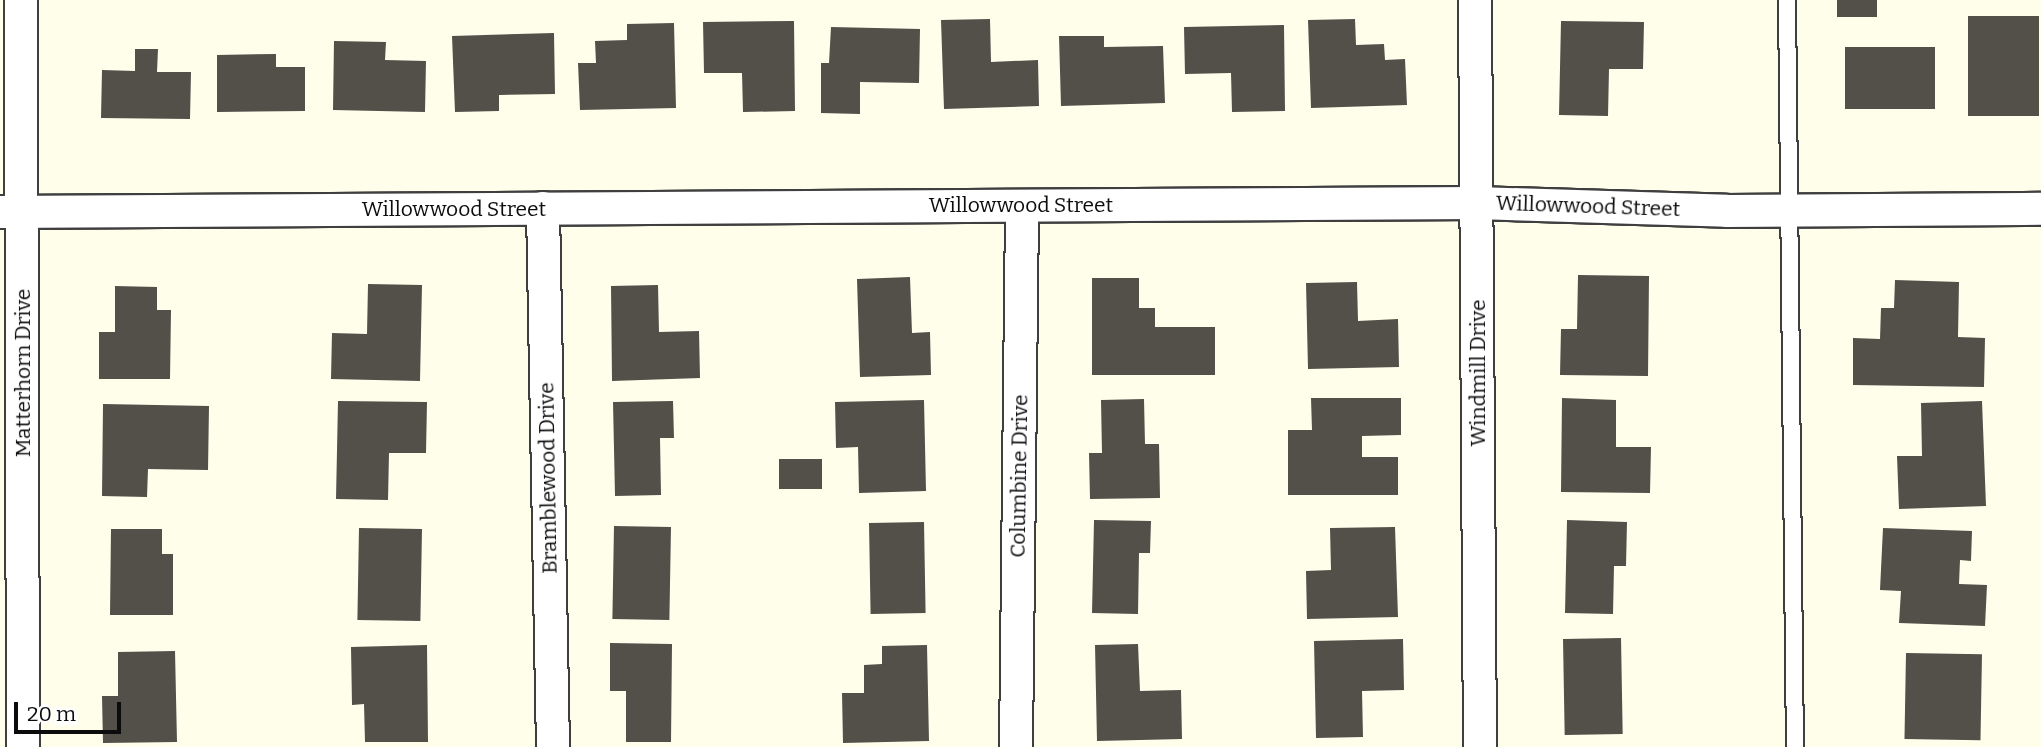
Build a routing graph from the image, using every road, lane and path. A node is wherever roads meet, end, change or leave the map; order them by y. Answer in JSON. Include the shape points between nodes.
{"nodes":[{"id":1,"x":20,"y":0,"type":"edge"},
{"id":2,"x":1475,"y":0,"type":"edge"},
{"id":3,"x":1787,"y":0,"type":"edge"},
{"id":4,"x":1477,"y":202,"type":"junction"},
{"id":5,"x":1022,"y":205,"type":"junction"},
{"id":6,"x":543,"y":208,"type":"junction"},
{"id":7,"x":2041,"y":209,"type":"edge"},
{"id":8,"x":1791,"y":211,"type":"junction"},
{"id":9,"x":11,"y":212,"type":"edge"},
{"id":10,"x":23,"y":747,"type":"edge"},
{"id":11,"x":553,"y":747,"type":"edge"},
{"id":12,"x":1016,"y":747,"type":"edge"},
{"id":13,"x":1480,"y":747,"type":"edge"},
{"id":14,"x":1794,"y":747,"type":"edge"}],
"edges":[{"from":1,"to":9,"type":"street","name":"Matterhorn Drive"},
{"from":2,"to":4,"type":"street","name":"Windmill Drive"},
{"from":3,"to":8,"type":"lane"},
{"from":4,"to":5,"type":"street","name":"Willowwood Street"},
{"from":4,"to":8,"type":"street","name":"Willowwood Street"},
{"from":4,"to":13,"type":"street","name":"Windmill Drive"},
{"from":5,"to":6,"type":"street","name":"Willowwood Street"},
{"from":5,"to":12,"type":"street","name":"Columbine Drive"},
{"from":6,"to":9,"type":"street","name":"Willowwood Street"},
{"from":6,"to":11,"type":"street","name":"Bramblewood Drive"},
{"from":7,"to":8,"type":"street","name":"Willowwood Street"},
{"from":8,"to":14,"type":"lane"},
{"from":9,"to":10,"type":"street","name":"Matterhorn Drive"}]}
